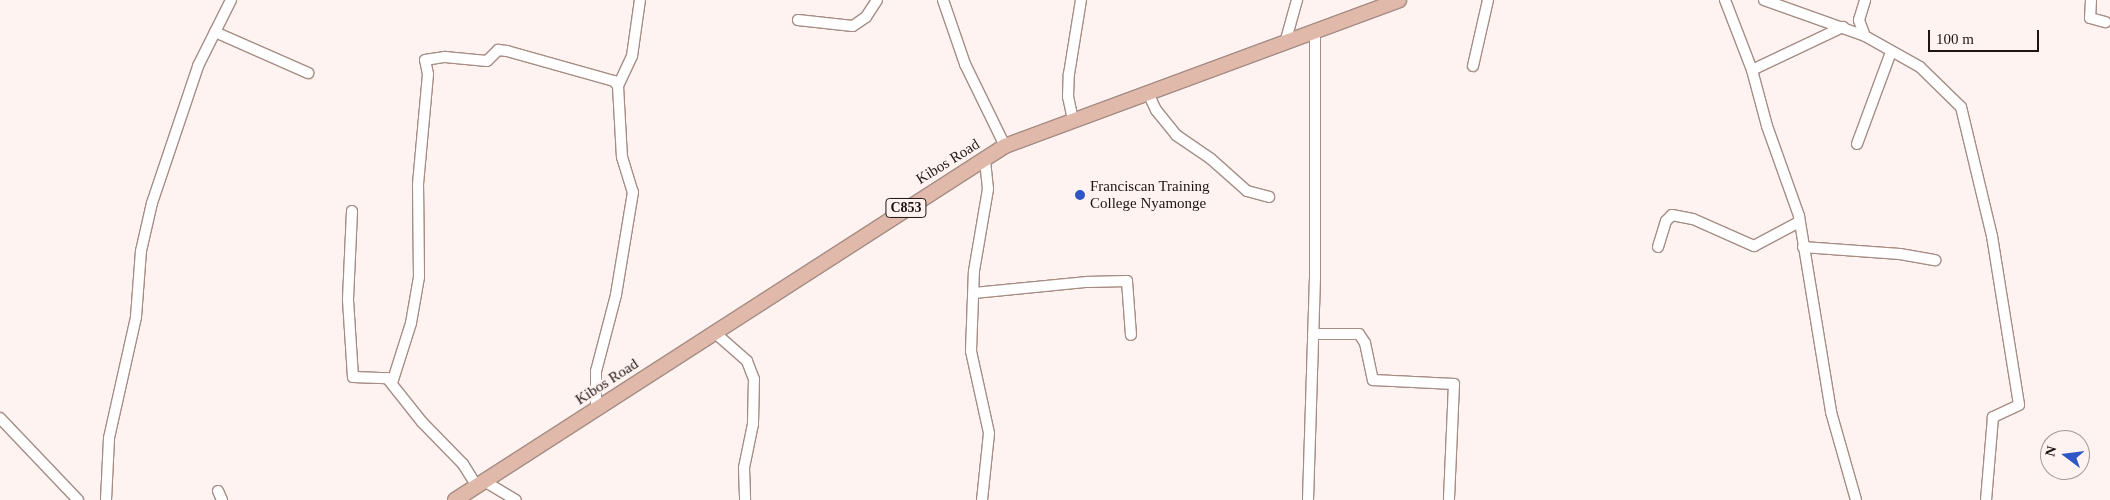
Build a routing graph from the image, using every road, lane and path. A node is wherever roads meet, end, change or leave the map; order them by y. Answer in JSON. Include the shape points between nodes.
{"nodes":[{"id":1,"x":231,"y":0,"type":"edge"},
{"id":2,"x":640,"y":0,"type":"edge"},
{"id":3,"x":877,"y":0,"type":"edge"},
{"id":4,"x":943,"y":0,"type":"edge"},
{"id":5,"x":1081,"y":0,"type":"edge"},
{"id":6,"x":1297,"y":0,"type":"edge"},
{"id":7,"x":1399,"y":0,"type":"edge"},
{"id":8,"x":1488,"y":0,"type":"edge"},
{"id":9,"x":1725,"y":0,"type":"edge"},
{"id":10,"x":1764,"y":0,"type":"edge"},
{"id":11,"x":1865,"y":0,"type":"edge"},
{"id":12,"x":2091,"y":0,"type":"edge"},
{"id":13,"x":798,"y":20,"type":"dead end"},
{"id":14,"x":2105,"y":22,"type":"dead end"},
{"id":15,"x":1843,"y":27,"type":"junction"},
{"id":16,"x":215,"y":32,"type":"junction"},
{"id":17,"x":1315,"y":32,"type":"junction"},
{"id":18,"x":1865,"y":36,"type":"junction"},
{"id":19,"x":1285,"y":43,"type":"junction"},
{"id":20,"x":1892,"y":52,"type":"junction"},
{"id":21,"x":1473,"y":66,"type":"dead end"},
{"id":22,"x":1752,"y":70,"type":"junction"},
{"id":23,"x":308,"y":73,"type":"dead end"},
{"id":24,"x":618,"y":86,"type":"junction"},
{"id":25,"x":1148,"y":93,"type":"junction"},
{"id":26,"x":1073,"y":120,"type":"junction"},
{"id":27,"x":1857,"y":144,"type":"dead end"},
{"id":28,"x":1005,"y":146,"type":"junction"},
{"id":29,"x":985,"y":158,"type":"junction"},
{"id":30,"x":1269,"y":197,"type":"dead end"},
{"id":31,"x":352,"y":211,"type":"dead end"},
{"id":32,"x":1799,"y":222,"type":"junction"},
{"id":33,"x":1658,"y":247,"type":"dead end"},
{"id":34,"x":1803,"y":247,"type":"junction"},
{"id":35,"x":1935,"y":260,"type":"dead end"},
{"id":36,"x":974,"y":293,"type":"junction"},
{"id":37,"x":714,"y":332,"type":"junction"},
{"id":38,"x":1312,"y":334,"type":"junction"},
{"id":39,"x":1131,"y":335,"type":"dead end"},
{"id":40,"x":392,"y":383,"type":"junction"},
{"id":41,"x":596,"y":409,"type":"junction"},
{"id":42,"x":0,"y":418,"type":"edge"},
{"id":43,"x":481,"y":484,"type":"junction"},
{"id":44,"x":78,"y":500,"type":"edge"},
{"id":45,"x":106,"y":500,"type":"edge"},
{"id":46,"x":455,"y":500,"type":"edge"},
{"id":47,"x":516,"y":500,"type":"edge"},
{"id":48,"x":745,"y":500,"type":"edge"},
{"id":49,"x":982,"y":500,"type":"edge"},
{"id":50,"x":1308,"y":500,"type":"edge"},
{"id":51,"x":1449,"y":500,"type":"edge"},
{"id":52,"x":1856,"y":500,"type":"edge"},
{"id":53,"x":1986,"y":500,"type":"edge"}],
"edges":[{"from":1,"to":16,"type":"street"},
{"from":2,"to":24,"type":"street","via":[[632,56]]},
{"from":3,"to":13,"type":"street","via":[[866,17],[853,26]]},
{"from":4,"to":28,"type":"street","via":[[965,64]]},
{"from":5,"to":26,"type":"street","via":[[1069,74],[1068,97]]},
{"from":6,"to":19,"type":"street"},
{"from":7,"to":17,"type":"main road","name":"Kibos Road","number":"C853"},
{"from":8,"to":21,"type":"street"},
{"from":9,"to":22,"type":"street"},
{"from":10,"to":15,"type":"street"},
{"from":11,"to":18,"type":"street","via":[[1859,20]]},
{"from":12,"to":14,"type":"street","via":[[2090,18]]},
{"from":15,"to":18,"type":"street"},
{"from":15,"to":22,"type":"street"},
{"from":16,"to":23,"type":"street"},
{"from":16,"to":45,"type":"street","via":[[198,66],[152,203],[142,251],[136,317],[109,438]]},
{"from":17,"to":19,"type":"main road","name":"Kibos Road","number":"C853"},
{"from":17,"to":38,"type":"street"},
{"from":18,"to":20,"type":"street"},
{"from":19,"to":25,"type":"main road","name":"Kibos Road","number":"C853"},
{"from":20,"to":27,"type":"street"},
{"from":20,"to":53,"type":"street","via":[[1920,67],[1962,107],[1992,236],[2019,405],[1993,417]]},
{"from":22,"to":32,"type":"street"},
{"from":24,"to":40,"type":"street","via":[[614,81],[507,51],[498,50],[487,61],[426,59],[428,74],[418,184],[419,277],[411,323]]},
{"from":24,"to":41,"type":"street","via":[[622,157],[633,192],[616,295],[596,371]]},
{"from":25,"to":26,"type":"main road","name":"Kibos Road","number":"C853"},
{"from":25,"to":30,"type":"street","via":[[1156,110],[1176,135],[1204,153],[1247,191]]},
{"from":26,"to":28,"type":"main road","name":"Kibos Road","number":"C853"},
{"from":28,"to":29,"type":"main road","name":"Kibos Road","number":"C853"},
{"from":29,"to":36,"type":"street","via":[[988,189],[974,271]]},
{"from":29,"to":37,"type":"main road","name":"Kibos Road","number":"C853"},
{"from":31,"to":40,"type":"street","via":[[348,300],[351,374],[355,378],[381,376]]},
{"from":32,"to":33,"type":"street","via":[[1754,246],[1693,219],[1672,215],[1666,221]]},
{"from":32,"to":34,"type":"street"},
{"from":34,"to":35,"type":"street","via":[[1900,254]]},
{"from":34,"to":52,"type":"street","via":[[1831,412]]},
{"from":36,"to":39,"type":"street","via":[[1127,281]]},
{"from":36,"to":49,"type":"street","via":[[971,350],[989,433]]},
{"from":37,"to":41,"type":"main road","name":"Kibos Road","number":"C853"},
{"from":37,"to":48,"type":"street","via":[[747,361],[754,379],[753,424],[744,468]]},
{"from":38,"to":50,"type":"street"},
{"from":38,"to":51,"type":"street","via":[[1359,334],[1365,343],[1373,380],[1454,384]]},
{"from":40,"to":43,"type":"street","via":[[422,422]]},
{"from":41,"to":43,"type":"main road","name":"Kibos Road","number":"C853"},
{"from":42,"to":44,"type":"street"},
{"from":43,"to":46,"type":"main road","name":"Kibos Road","number":"C853"},
{"from":43,"to":47,"type":"street"}]}
